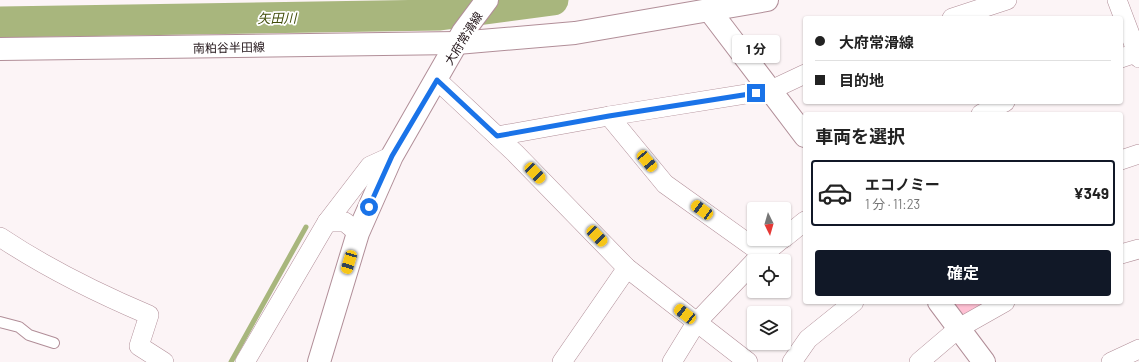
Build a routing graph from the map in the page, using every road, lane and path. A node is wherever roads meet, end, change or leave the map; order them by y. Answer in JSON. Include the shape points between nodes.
{"nodes":[{"id":1,"x":487,"y":0,"type":"edge"},
{"id":2,"x":767,"y":0,"type":"edge"},
{"id":3,"x":1007,"y":0,"type":"edge"},
{"id":4,"x":1117,"y":0,"type":"edge"},
{"id":5,"x":710,"y":11,"type":"junction"},
{"id":6,"x":958,"y":16,"type":"edge"},
{"id":7,"x":1122,"y":16,"type":"edge"},
{"id":8,"x":1123,"y":19,"type":"edge"},
{"id":9,"x":460,"y":38,"type":"junction"},
{"id":10,"x":0,"y":49,"type":"edge"},
{"id":11,"x":1134,"y":55,"type":"edge"},
{"id":12,"x":803,"y":75,"type":"edge"},
{"id":13,"x":437,"y":80,"type":"junction"},
{"id":14,"x":770,"y":90,"type":"junction"},
{"id":15,"x":1001,"y":104,"type":"edge"},
{"id":16,"x":985,"y":112,"type":"edge"},
{"id":17,"x":609,"y":116,"type":"junction"},
{"id":18,"x":803,"y":133,"type":"edge"},
{"id":19,"x":497,"y":136,"type":"junction"},
{"id":20,"x":1139,"y":154,"type":"edge"},
{"id":21,"x":392,"y":156,"type":"junction"},
{"id":22,"x":1123,"y":159,"type":"edge"},
{"id":23,"x":326,"y":222,"type":"junction"},
{"id":24,"x":803,"y":223,"type":"edge"},
{"id":25,"x":358,"y":232,"type":"junction"},
{"id":26,"x":791,"y":232,"type":"edge"},
{"id":27,"x":0,"y":237,"type":"edge"},
{"id":28,"x":773,"y":246,"type":"edge"},
{"id":29,"x":1139,"y":249,"type":"edge"},
{"id":30,"x":1123,"y":253,"type":"edge"},
{"id":31,"x":751,"y":254,"type":"edge"},
{"id":32,"x":763,"y":254,"type":"edge"},
{"id":33,"x":627,"y":268,"type":"junction"},
{"id":34,"x":747,"y":269,"type":"edge"},
{"id":35,"x":852,"y":304,"type":"edge"},
{"id":36,"x":941,"y":304,"type":"edge"},
{"id":37,"x":1001,"y":304,"type":"edge"},
{"id":38,"x":0,"y":322,"type":"edge"},
{"id":39,"x":696,"y":323,"type":"junction"},
{"id":40,"x":959,"y":328,"type":"junction"},
{"id":41,"x":54,"y":343,"type":"dead end"},
{"id":42,"x":1139,"y":349,"type":"edge"},
{"id":43,"x":164,"y":362,"type":"edge"},
{"id":44,"x":245,"y":362,"type":"edge"},
{"id":45,"x":319,"y":362,"type":"edge"},
{"id":46,"x":562,"y":362,"type":"edge"},
{"id":47,"x":672,"y":362,"type":"edge"},
{"id":48,"x":748,"y":362,"type":"edge"},
{"id":49,"x":792,"y":362,"type":"edge"},
{"id":50,"x":919,"y":362,"type":"edge"},
{"id":51,"x":984,"y":362,"type":"edge"},
{"id":52,"x":1111,"y":362,"type":"edge"}],
"edges":[{"from":1,"to":9,"type":"main road","name":"大府常滑線"},
{"from":2,"to":5,"type":"main road","name":"南粕谷半田線"},
{"from":3,"to":6,"type":"street"},
{"from":4,"to":7,"type":"street"},
{"from":5,"to":9,"type":"main road","name":"南粕谷半田線","via":[[575,33]]},
{"from":5,"to":14,"type":"main road"},
{"from":8,"to":11,"type":"street"},
{"from":9,"to":10,"type":"main road","name":"南粕谷半田線"},
{"from":9,"to":13,"type":"main road","name":"大府常滑線"},
{"from":12,"to":14,"type":"street"},
{"from":13,"to":19,"type":"street"},
{"from":13,"to":21,"type":"main road","name":"大府常滑線"},
{"from":14,"to":17,"type":"street"},
{"from":14,"to":18,"type":"main road"},
{"from":15,"to":16,"type":"street"},
{"from":17,"to":19,"type":"street"},
{"from":17,"to":31,"type":"street","via":[[665,184]]},
{"from":19,"to":33,"type":"street"},
{"from":20,"to":22,"type":"street"},
{"from":21,"to":23,"type":"street","via":[[370,166]]},
{"from":21,"to":25,"type":"main road","name":"大府常滑線"},
{"from":23,"to":25,"type":"street","via":[[345,222]]},
{"from":23,"to":44,"type":"street"},
{"from":24,"to":26,"type":"street"},
{"from":25,"to":45,"type":"main road","name":"大府常滑線"},
{"from":27,"to":43,"type":"street","via":[[28,256],[94,292],[150,315],[139,346]]},
{"from":28,"to":32,"type":"street"},
{"from":29,"to":30,"type":"street"},
{"from":33,"to":39,"type":"street"},
{"from":33,"to":46,"type":"street"},
{"from":34,"to":39,"type":"street"},
{"from":35,"to":49,"type":"street","via":[[808,339]]},
{"from":36,"to":40,"type":"main road"},
{"from":37,"to":40,"type":"street"},
{"from":38,"to":41,"type":"lane","via":[[19,327],[29,336]]},
{"from":39,"to":47,"type":"street"},
{"from":39,"to":48,"type":"street"},
{"from":40,"to":50,"type":"street"},
{"from":40,"to":51,"type":"main road"},
{"from":42,"to":52,"type":"street"}]}
